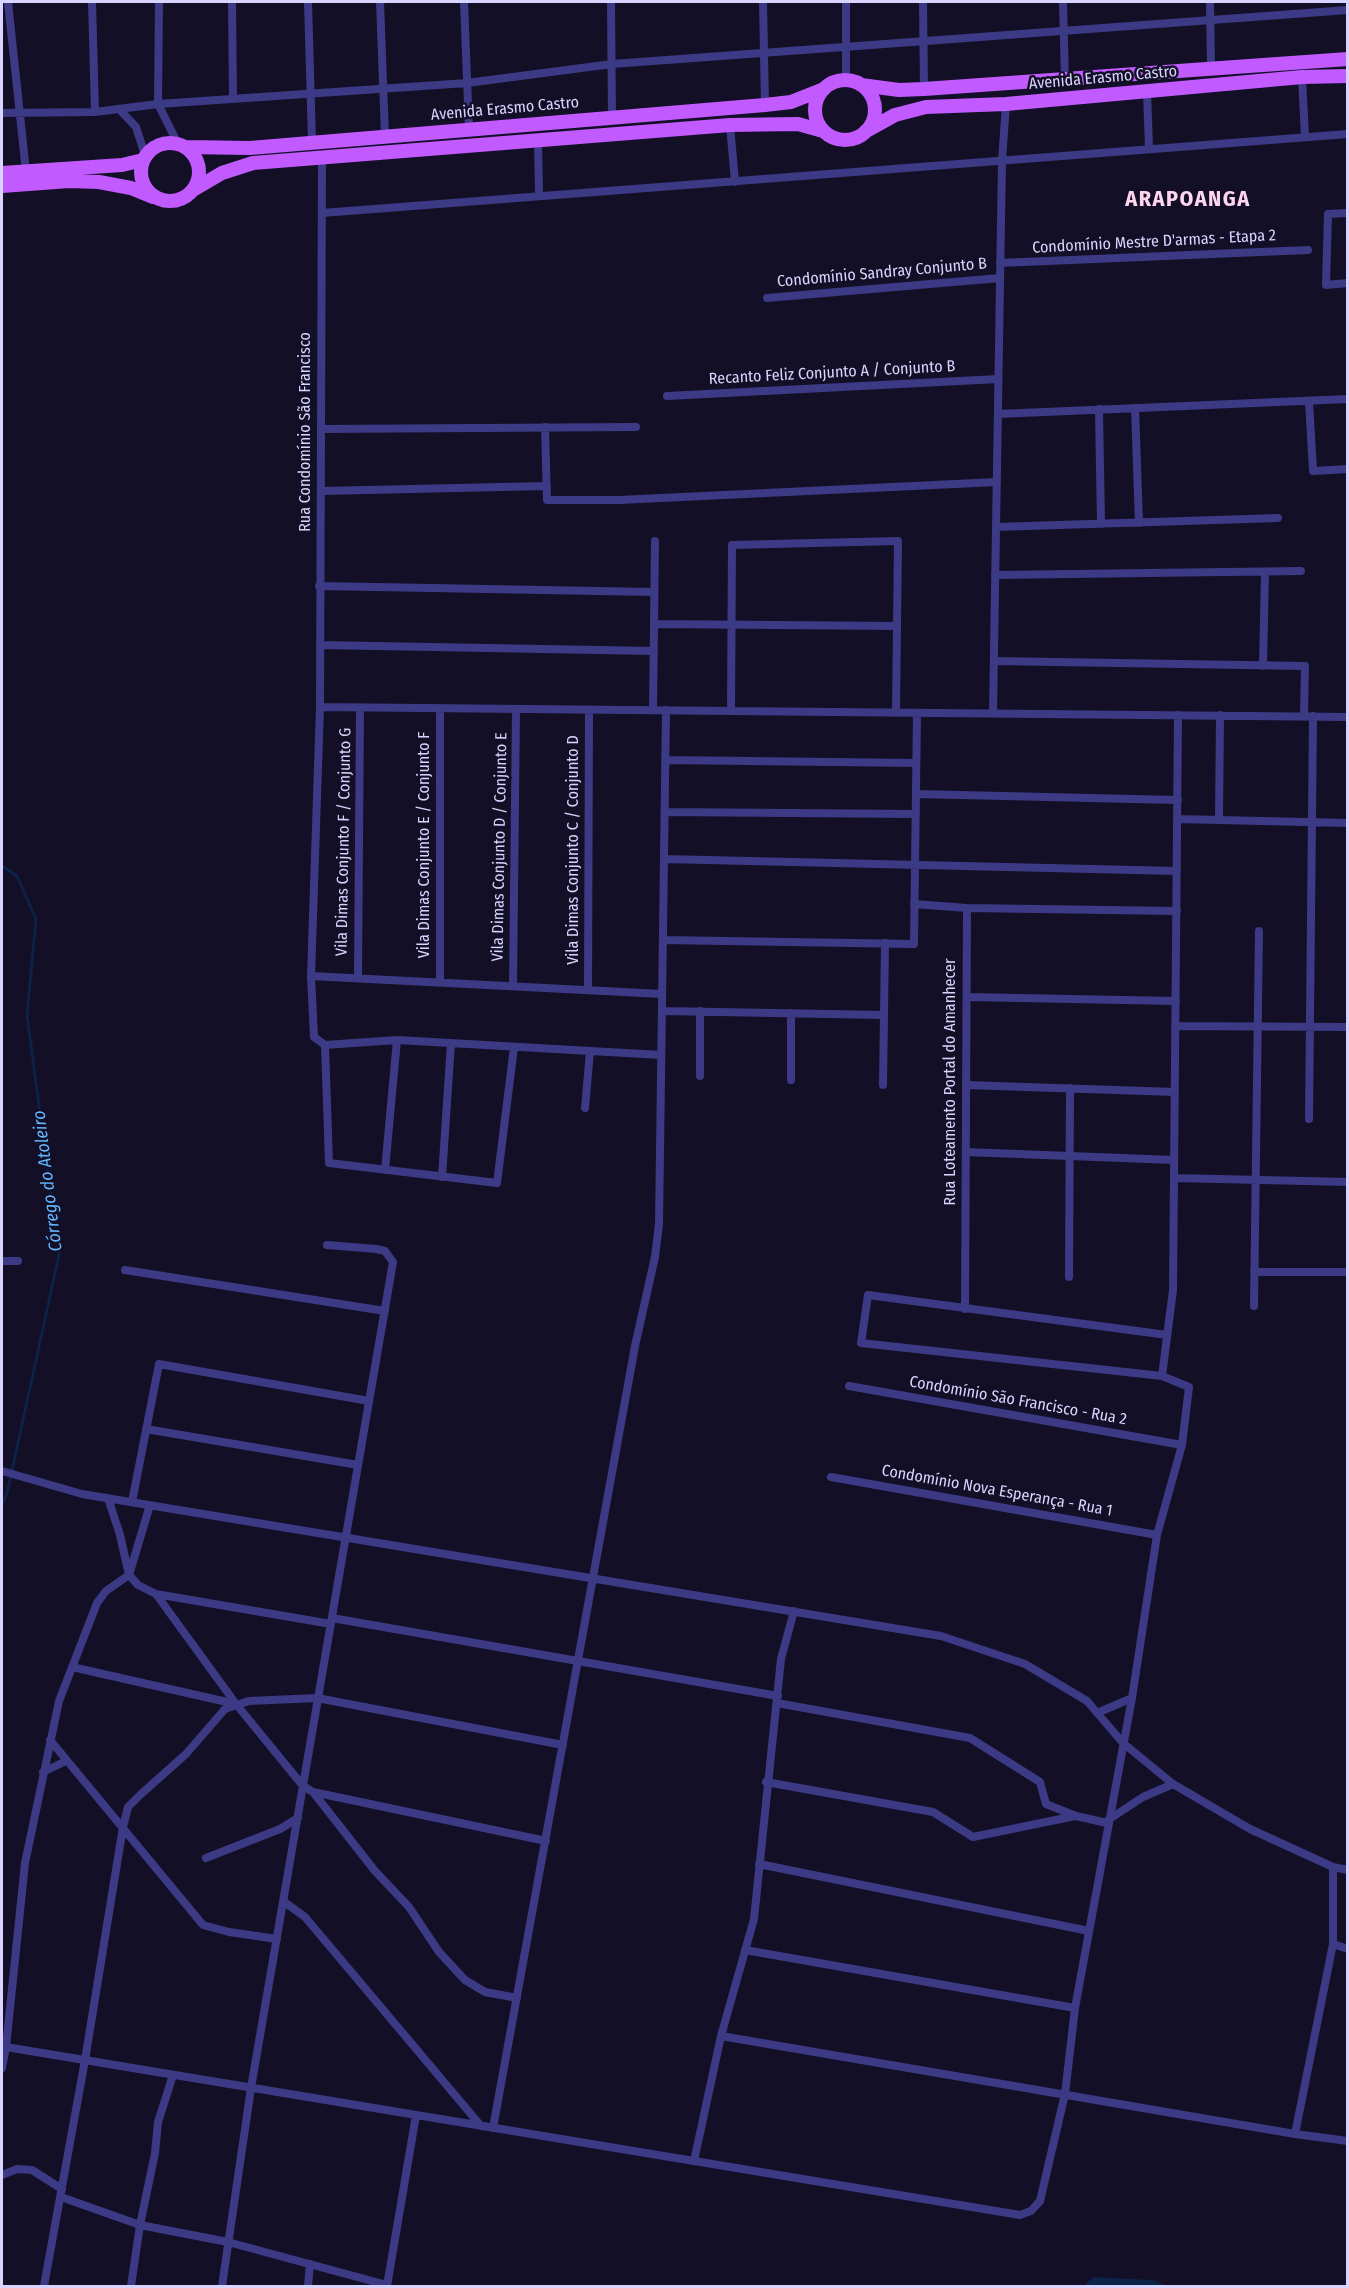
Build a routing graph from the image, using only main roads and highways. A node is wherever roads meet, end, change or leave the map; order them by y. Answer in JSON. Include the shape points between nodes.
{"nodes":[{"id":1,"x":1347,"y":59,"type":"edge"},
{"id":2,"x":1347,"y":76,"type":"edge"},
{"id":3,"x":861,"y":85,"type":"junction"},
{"id":4,"x":824,"y":89,"type":"junction"},
{"id":5,"x":824,"y":130,"type":"junction"},
{"id":6,"x":866,"y":131,"type":"junction"},
{"id":7,"x":182,"y":146,"type":"junction"},
{"id":8,"x":144,"y":158,"type":"junction"},
{"id":9,"x":2,"y":174,"type":"edge"},
{"id":10,"x":2,"y":186,"type":"edge"},
{"id":11,"x":193,"y":190,"type":"junction"},
{"id":12,"x":156,"y":198,"type":"junction"}],
"edges":[{"from":1,"to":3,"type":"main road","name":"Avenida Erasmo Castro","via":[[924,89]]},
{"from":2,"to":6,"type":"main road","name":"Avenida Erasmo Castro","via":[[926,107],[895,115]]},
{"from":3,"to":4,"type":"main road","via":[[846,80]]},
{"from":3,"to":6,"type":"main road","via":[[873,99],[875,111]]},
{"from":4,"to":5,"type":"main road","via":[[815,110]]},
{"from":4,"to":7,"type":"main road","name":"Avenida Erasmo Castro","via":[[791,102],[765,105],[250,148]]},
{"from":5,"to":6,"type":"main road","via":[[845,140]]},
{"from":5,"to":11,"type":"main road","name":"Avenida Erasmo Castro","via":[[798,124],[730,125],[253,163],[222,173]]},
{"from":7,"to":8,"type":"main road","via":[[160,144]]},
{"from":7,"to":11,"type":"main road","via":[[193,154],[199,172]]},
{"from":8,"to":9,"type":"main road","via":[[122,165]]},
{"from":8,"to":12,"type":"main road","via":[[142,182]]},
{"from":10,"to":12,"type":"main road","via":[[99,182]]},
{"from":11,"to":12,"type":"main road","via":[[176,201]]}]}
